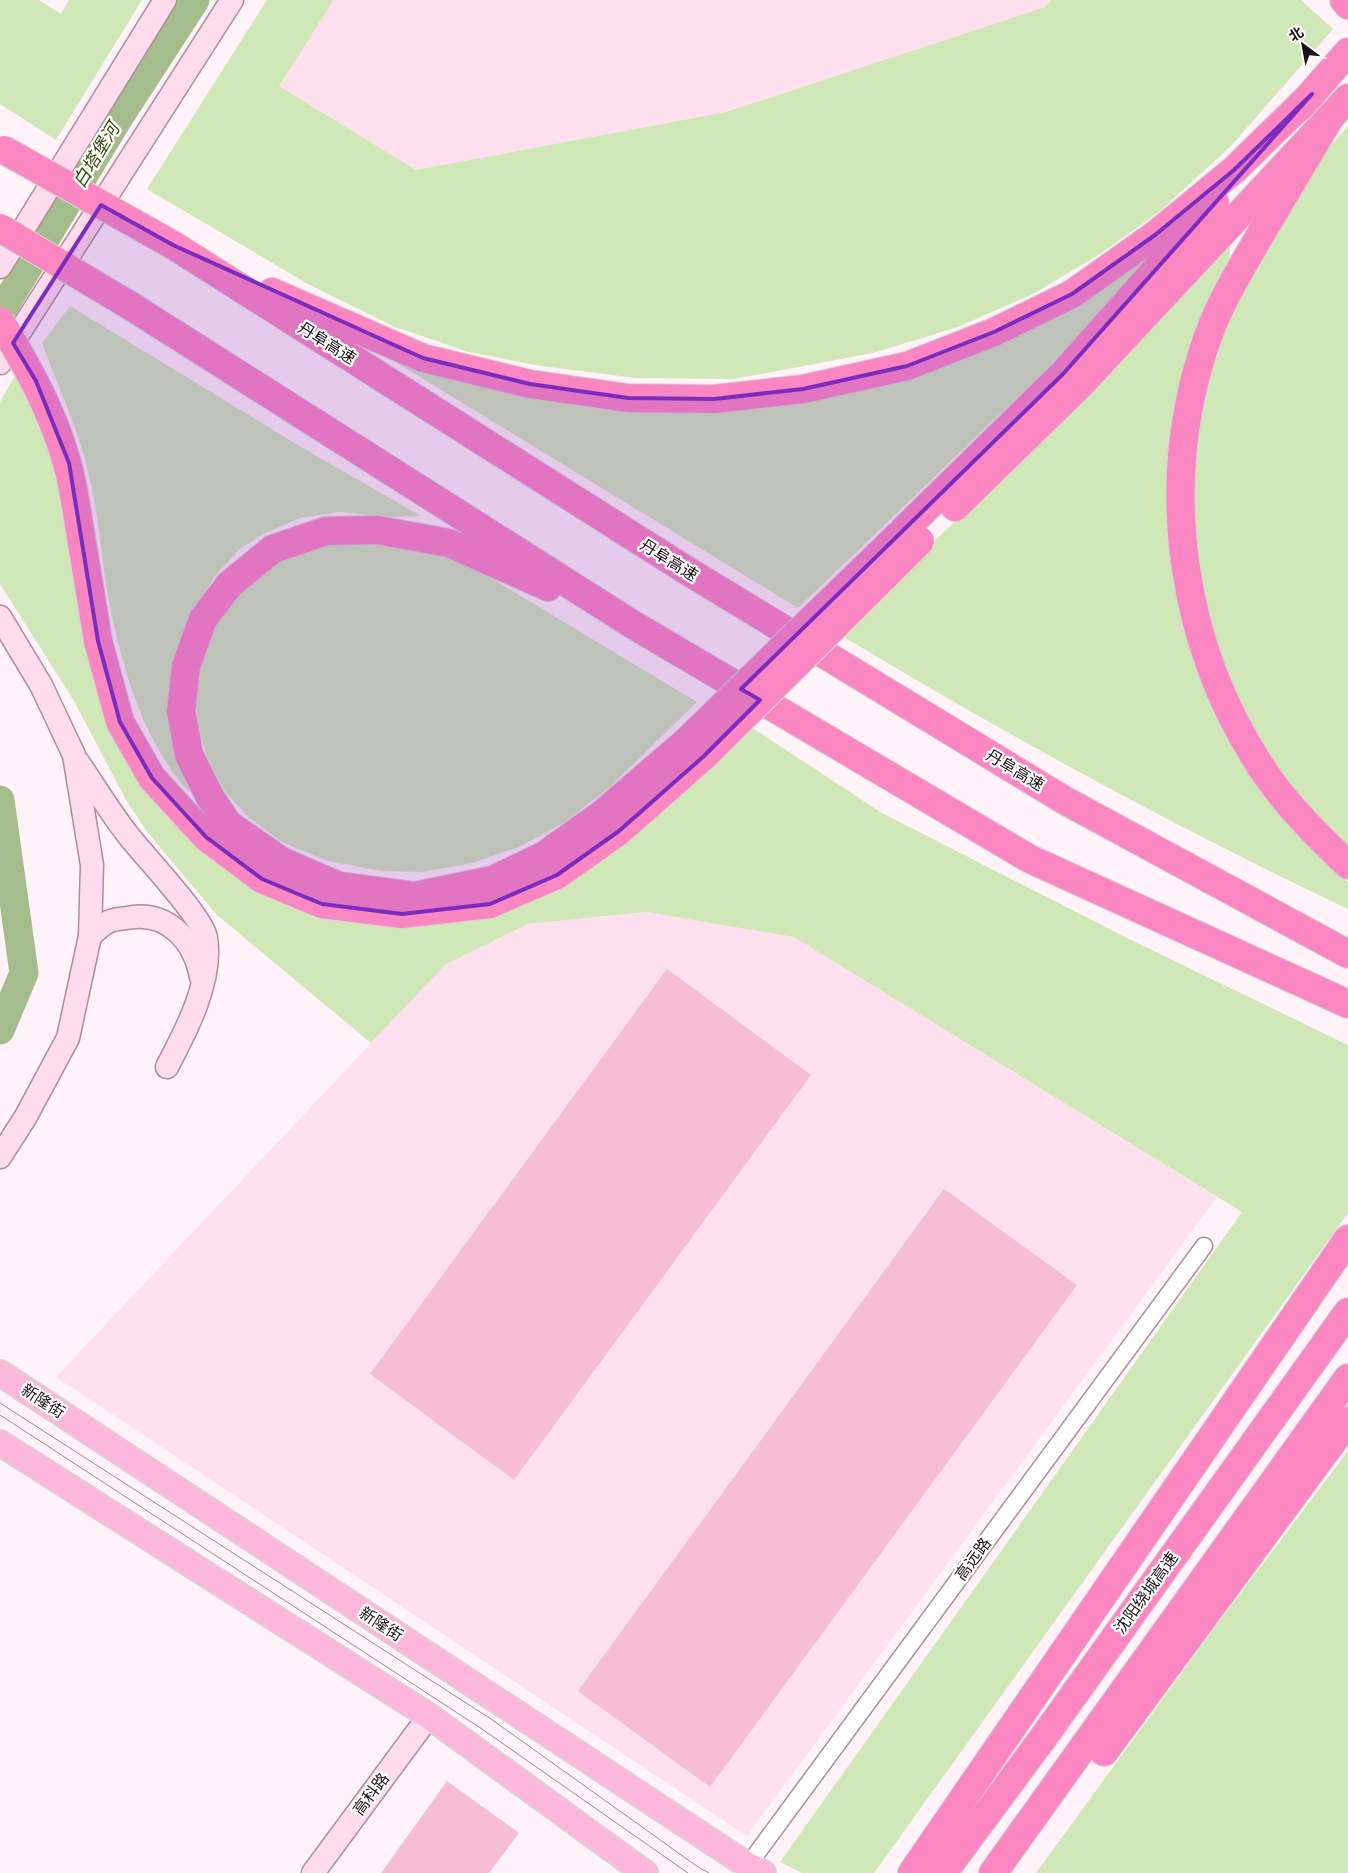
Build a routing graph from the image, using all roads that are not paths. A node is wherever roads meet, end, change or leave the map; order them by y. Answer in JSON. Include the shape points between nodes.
{"nodes":[{"id":1,"x":165,"y":0,"type":"edge"},
{"id":2,"x":232,"y":0,"type":"edge"},
{"id":3,"x":1344,"y":0,"type":"edge"},
{"id":4,"x":1348,"y":5,"type":"edge"},
{"id":5,"x":1348,"y":52,"type":"edge"},
{"id":6,"x":1312,"y":94,"type":"junction"},
{"id":7,"x":1348,"y":98,"type":"edge"},
{"id":8,"x":1328,"y":121,"type":"junction"},
{"id":9,"x":2,"y":149,"type":"edge"},
{"id":10,"x":0,"y":228,"type":"edge"},
{"id":11,"x":181,"y":250,"type":"junction"},
{"id":12,"x":0,"y":267,"type":"edge"},
{"id":13,"x":0,"y":321,"type":"edge"},
{"id":14,"x":0,"y":363,"type":"edge"},
{"id":15,"x":912,"y":535,"type":"junction"},
{"id":16,"x":0,"y":618,"type":"edge"},
{"id":17,"x":632,"y":624,"type":"junction"},
{"id":18,"x":696,"y":749,"type":"junction"},
{"id":19,"x":74,"y":755,"type":"junction"},
{"id":20,"x":1348,"y":865,"type":"edge"},
{"id":21,"x":90,"y":936,"type":"junction"},
{"id":22,"x":1348,"y":954,"type":"edge"},
{"id":23,"x":202,"y":983,"type":"junction"},
{"id":24,"x":1348,"y":1004,"type":"edge"},
{"id":25,"x":166,"y":1067,"type":"dead end"},
{"id":26,"x":0,"y":1157,"type":"edge"},
{"id":27,"x":1348,"y":1239,"type":"edge"},
{"id":28,"x":1204,"y":1246,"type":"dead end"},
{"id":29,"x":1348,"y":1312,"type":"edge"},
{"id":30,"x":0,"y":1373,"type":"edge"},
{"id":31,"x":1348,"y":1378,"type":"edge"},
{"id":32,"x":1348,"y":1421,"type":"edge"},
{"id":33,"x":0,"y":1443,"type":"edge"},
{"id":34,"x":429,"y":1716,"type":"junction"},
{"id":35,"x":750,"y":1870,"type":"edge"},
{"id":36,"x":313,"y":1873,"type":"edge"},
{"id":37,"x":645,"y":1873,"type":"edge"},
{"id":38,"x":912,"y":1873,"type":"edge"},
{"id":39,"x":943,"y":1873,"type":"edge"},
{"id":40,"x":992,"y":1873,"type":"edge"},
{"id":41,"x":1013,"y":1873,"type":"edge"}],
"edges":[{"from":1,"to":12,"type":"main road"},
{"from":2,"to":14,"type":"main road"},
{"from":3,"to":4,"type":"highway"},
{"from":5,"to":6,"type":"highway"},
{"from":6,"to":11,"type":"highway","via":[[1234,170],[1155,235],[1072,294],[994,332],[907,366],[803,389],[714,399],[628,398],[530,384],[423,358]]},
{"from":6,"to":15,"type":"highway","via":[[1063,374]]},
{"from":7,"to":8,"type":"highway"},
{"from":8,"to":15,"type":"highway","via":[[1081,384]]},
{"from":8,"to":20,"type":"highway","via":[[1232,283],[1203,350],[1189,410],[1180,487],[1185,573],[1199,630],[1226,704],[1265,774],[1312,830]]},
{"from":9,"to":11,"type":"highway","name":"丹阜高速","bridge":true},
{"from":10,"to":17,"type":"highway","bridge":true,"via":[[134,308]]},
{"from":11,"to":22,"type":"highway","name":"丹阜高速","via":[[686,570],[1047,790]]},
{"from":13,"to":18,"type":"highway","bridge":true,"via":[[36,381],[69,463],[98,641],[120,722],[152,778],[206,837],[262,879],[322,904],[402,914],[490,904],[556,875],[619,831]]},
{"from":15,"to":18,"type":"highway","bridge":true},
{"from":16,"to":19,"type":"main road","via":[[41,685]]},
{"from":17,"to":18,"type":"highway","via":[[449,544],[377,530],[326,531],[274,549],[230,584],[203,620],[186,666],[181,711],[189,755],[228,824],[281,861],[338,886],[415,896],[493,880],[545,855]]},
{"from":17,"to":24,"type":"highway","via":[[1030,860]]},
{"from":19,"to":21,"type":"main road","via":[[92,866]]},
{"from":19,"to":23,"type":"main road","via":[[127,834],[197,918],[206,936],[208,956]]},
{"from":21,"to":23,"type":"main road","via":[[108,921],[140,915],[168,923],[186,938],[198,959]]},
{"from":21,"to":26,"type":"main road","via":[[68,1038]]},
{"from":23,"to":25,"type":"main road","via":[[186,1030]]},
{"from":27,"to":38,"type":"highway"},
{"from":28,"to":35,"type":"street","name":"高远路"},
{"from":29,"to":39,"type":"highway","name":"沈阳绕城高速"},
{"from":30,"to":35,"type":"main road","name":"新隆街"},
{"from":31,"to":40,"type":"highway"},
{"from":32,"to":41,"type":"highway"},
{"from":33,"to":34,"type":"main road"},
{"from":34,"to":36,"type":"main road","name":"高科路"},
{"from":34,"to":37,"type":"main road"}]}
